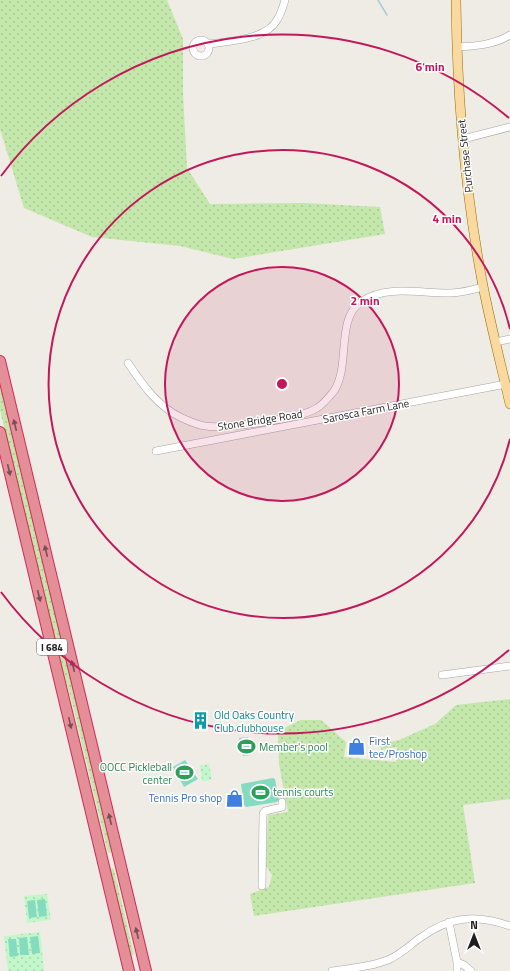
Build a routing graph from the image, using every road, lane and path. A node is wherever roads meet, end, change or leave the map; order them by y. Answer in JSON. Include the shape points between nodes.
{"nodes":[{"id":1,"x":285,"y":0,"type":"edge"},
{"id":2,"x":456,"y":0,"type":"edge"},
{"id":3,"x":510,"y":35,"type":"edge"},
{"id":4,"x":209,"y":44,"type":"dead end"},
{"id":5,"x":456,"y":47,"type":"junction"},
{"id":6,"x":510,"y":127,"type":"edge"},
{"id":7,"x":463,"y":139,"type":"junction"},
{"id":8,"x":483,"y":287,"type":"junction"},
{"id":9,"x":510,"y":339,"type":"edge"},
{"id":10,"x":496,"y":342,"type":"junction"},
{"id":11,"x":0,"y":360,"type":"edge"},
{"id":12,"x":128,"y":362,"type":"dead end"},
{"id":13,"x":506,"y":384,"type":"junction"},
{"id":14,"x":510,"y":404,"type":"edge"},
{"id":15,"x":0,"y":432,"type":"edge"},
{"id":16,"x":156,"y":451,"type":"dead end"},
{"id":17,"x":510,"y":666,"type":"edge"},
{"id":18,"x":442,"y":675,"type":"dead end"},
{"id":19,"x":282,"y":802,"type":"dead end"},
{"id":20,"x":262,"y":886,"type":"dead end"},
{"id":21,"x":449,"y":922,"type":"junction"},
{"id":22,"x":510,"y":926,"type":"edge"},
{"id":23,"x":457,"y":962,"type":"junction"},
{"id":24,"x":362,"y":969,"type":"edge"},
{"id":25,"x":129,"y":971,"type":"edge"},
{"id":26,"x":146,"y":971,"type":"edge"},
{"id":27,"x":332,"y":971,"type":"edge"},
{"id":28,"x":457,"y":971,"type":"edge"},
{"id":29,"x":471,"y":971,"type":"edge"}],
"edges":[{"from":1,"to":4,"type":"street","via":[[277,22],[271,28],[253,37]]},
{"from":2,"to":5,"type":"main road","name":"Purchase Street"},
{"from":3,"to":5,"type":"street","via":[[491,43]]},
{"from":5,"to":7,"type":"main road","name":"Purchase Street"},
{"from":6,"to":7,"type":"street"},
{"from":7,"to":8,"type":"main road","name":"Purchase Street"},
{"from":8,"to":10,"type":"main road","name":"Purchase Street"},
{"from":8,"to":12,"type":"street","name":"Stone Bridge Road","via":[[451,294],[379,293],[361,302],[355,308],[346,328],[344,358],[335,390],[319,407],[310,412],[287,417],[235,426],[203,426],[181,418],[167,409],[151,394]]},
{"from":9,"to":10,"type":"street"},
{"from":10,"to":13,"type":"main road","name":"Purchase Street"},
{"from":26,"to":11,"type":"highway","number":"I 684","one_way":true},
{"from":13,"to":14,"type":"main road","name":"Purchase Street"},
{"from":13,"to":16,"type":"street","name":"Sarosca Farm Lane"},
{"from":15,"to":25,"type":"highway","number":"I 684","one_way":true},
{"from":17,"to":18,"type":"street"},
{"from":19,"to":20,"type":"street","via":[[282,807],[265,811],[263,814]]},
{"from":21,"to":22,"type":"street","via":[[476,918]]},
{"from":21,"to":23,"type":"street"},
{"from":21,"to":24,"type":"street","via":[[390,959]]},
{"from":23,"to":28,"type":"street"},
{"from":23,"to":29,"type":"street"},
{"from":24,"to":27,"type":"street"}]}
